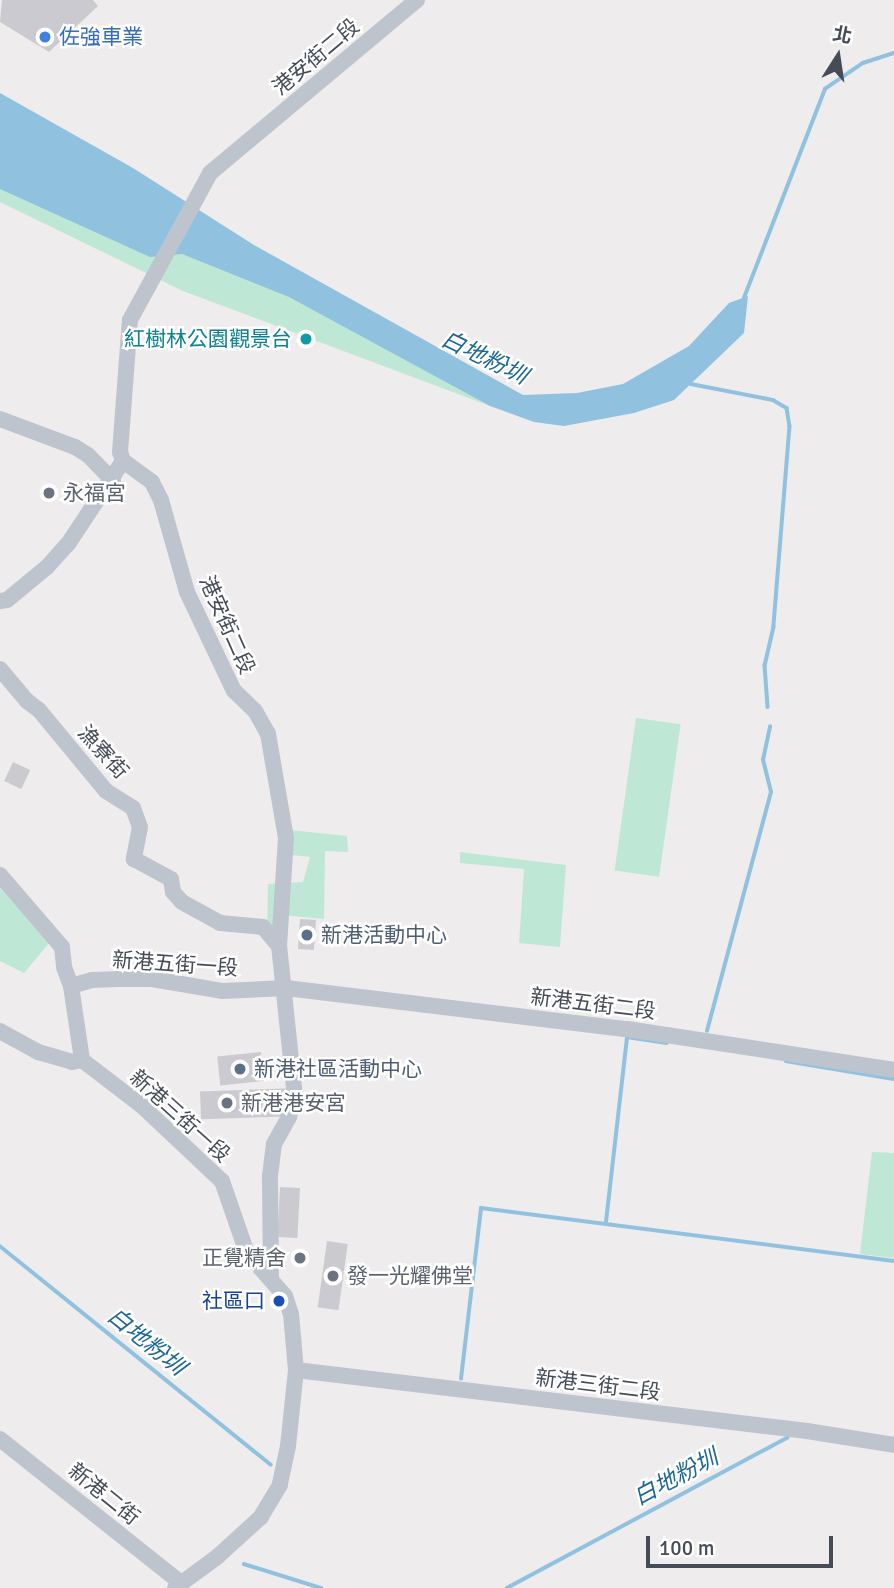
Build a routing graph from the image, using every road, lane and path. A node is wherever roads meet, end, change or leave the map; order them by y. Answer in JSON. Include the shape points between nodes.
{"nodes":[{"id":1,"x":417,"y":0,"type":"edge"},
{"id":2,"x":0,"y":419,"type":"edge"},
{"id":3,"x":124,"y":461,"type":"junction"},
{"id":4,"x":113,"y":481,"type":"junction"},
{"id":5,"x":0,"y":601,"type":"edge"},
{"id":6,"x":0,"y":669,"type":"edge"},
{"id":7,"x":0,"y":875,"type":"edge"},
{"id":8,"x":279,"y":946,"type":"junction"},
{"id":9,"x":71,"y":986,"type":"junction"},
{"id":10,"x":286,"y":988,"type":"junction"},
{"id":11,"x":0,"y":1031,"type":"edge"},
{"id":12,"x":82,"y":1060,"type":"junction"},
{"id":13,"x":894,"y":1070,"type":"edge"},
{"id":14,"x":271,"y":1278,"type":"junction"},
{"id":15,"x":296,"y":1370,"type":"junction"},
{"id":16,"x":0,"y":1439,"type":"edge"},
{"id":17,"x":894,"y":1445,"type":"edge"},
{"id":18,"x":178,"y":1585,"type":"edge"}],
"edges":[{"from":1,"to":3,"type":"street","name":"港安街二段","via":[[210,173],[130,320],[120,452]]},
{"from":2,"to":4,"type":"street","via":[[75,447]]},
{"from":3,"to":4,"type":"street"},
{"from":3,"to":8,"type":"street","name":"港安街二段","via":[[152,482],[162,500],[187,592],[234,691],[255,711],[268,734],[286,838]]},
{"from":4,"to":5,"type":"street","via":[[68,544],[7,600]]},
{"from":6,"to":8,"type":"street","name":"漁寮街","via":[[106,791],[133,808],[140,827],[134,859],[171,879],[181,902],[220,923],[262,927]]},
{"from":7,"to":9,"type":"street","via":[[62,947]]},
{"from":8,"to":10,"type":"street","name":"港安街二段"},
{"from":9,"to":10,"type":"street","name":"新港五街一段","via":[[117,978],[222,991]]},
{"from":9,"to":12,"type":"street"},
{"from":10,"to":13,"type":"street","name":"新港五街二段","via":[[627,1029]]},
{"from":10,"to":14,"type":"street","name":"港安街二段","via":[[294,1088],[289,1117],[274,1144],[270,1176]]},
{"from":11,"to":12,"type":"street","name":"新港三街一段","via":[[38,1052],[72,1062]]},
{"from":12,"to":14,"type":"street","name":"新港三街一段","via":[[142,1106],[222,1181],[247,1253]]},
{"from":14,"to":15,"type":"street","name":"新港三街一段","via":[[291,1314]]},
{"from":15,"to":17,"type":"street","name":"新港三街二段"},
{"from":15,"to":18,"type":"street","name":"新港三街一段","via":[[288,1446],[280,1485],[269,1508],[217,1557]]},
{"from":16,"to":18,"type":"street","name":"新港二街"}]}
